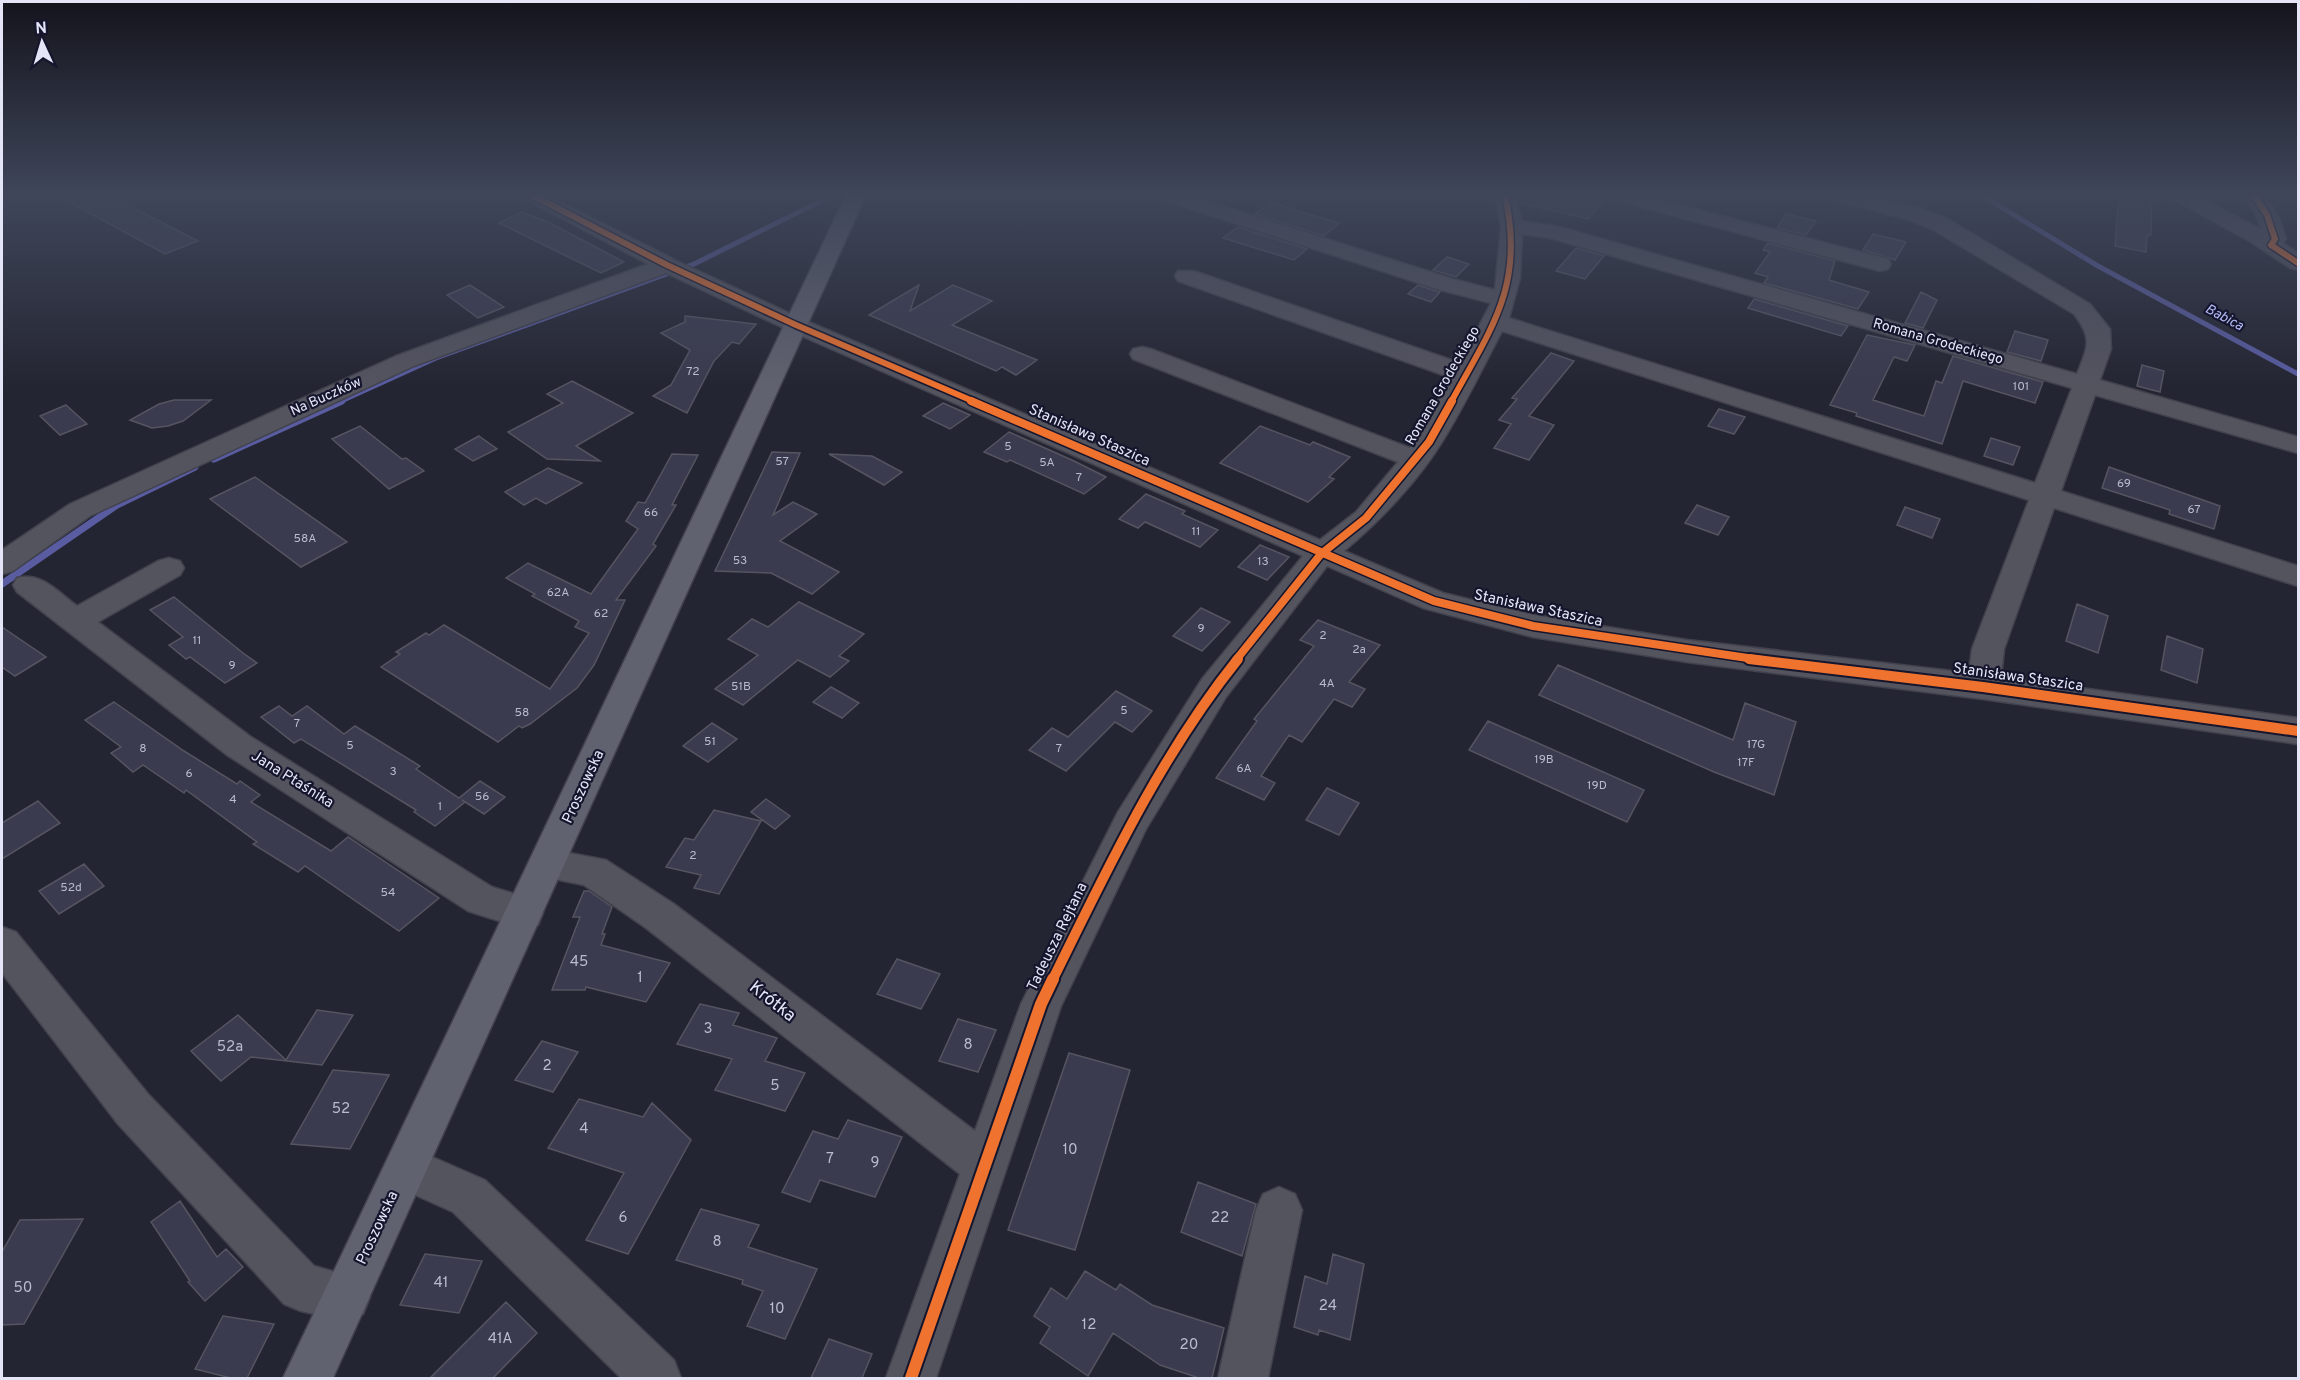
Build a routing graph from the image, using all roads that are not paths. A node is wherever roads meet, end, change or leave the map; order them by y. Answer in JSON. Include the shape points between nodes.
{"nodes":[{"id":1,"x":657,"y":259,"type":"edge"},
{"id":2,"x":834,"y":259,"type":"edge"},
{"id":3,"x":1368,"y":259,"type":"edge"},
{"id":4,"x":1510,"y":259,"type":"edge"},
{"id":5,"x":1647,"y":259,"type":"edge"},
{"id":6,"x":1863,"y":259,"type":"edge"},
{"id":7,"x":1999,"y":259,"type":"edge"},
{"id":8,"x":1880,"y":264,"type":"dead end"},
{"id":9,"x":674,"y":268,"type":"junction"},
{"id":10,"x":1186,"y":276,"type":"dead end"},
{"id":11,"x":1500,"y":310,"type":"junction"},
{"id":12,"x":809,"y":330,"type":"junction"},
{"id":13,"x":1142,"y":354,"type":"dead end"},
{"id":14,"x":1468,"y":375,"type":"junction"},
{"id":15,"x":2085,"y":385,"type":"junction"},
{"id":16,"x":2298,"y":445,"type":"edge"},
{"id":17,"x":1415,"y":459,"type":"junction"},
{"id":18,"x":2045,"y":495,"type":"junction"},
{"id":19,"x":1321,"y":554,"type":"junction"},
{"id":20,"x":2,"y":564,"type":"edge"},
{"id":21,"x":169,"y":568,"type":"dead end"},
{"id":22,"x":2298,"y":576,"type":"edge"},
{"id":23,"x":28,"y":585,"type":"dead end"},
{"id":24,"x":76,"y":621,"type":"junction"},
{"id":25,"x":1983,"y":687,"type":"junction"},
{"id":26,"x":2298,"y":731,"type":"edge"},
{"id":27,"x":548,"y":864,"type":"junction"},
{"id":28,"x":524,"y":913,"type":"junction"},
{"id":29,"x":2,"y":944,"type":"edge"},
{"id":30,"x":984,"y":1165,"type":"junction"},
{"id":31,"x":407,"y":1168,"type":"junction"},
{"id":32,"x":1278,"y":1210,"type":"dead end"},
{"id":33,"x":346,"y":1297,"type":"junction"},
{"id":34,"x":308,"y":1378,"type":"edge"},
{"id":35,"x":656,"y":1378,"type":"edge"},
{"id":36,"x":910,"y":1378,"type":"edge"},
{"id":37,"x":1243,"y":1378,"type":"edge"}],
"edges":[{"from":1,"to":9,"type":"street","name":"Stanisława Staszica"},
{"from":2,"to":12,"type":"main road","name":"Proszowska"},
{"from":3,"to":11,"type":"street","name":"Romana Grodeckiego","via":[[1445,284]]},
{"from":4,"to":11,"type":"street","name":"Romana Grodeckiego"},
{"from":5,"to":15,"type":"street","name":"Romana Grodeckiego"},
{"from":6,"to":8,"type":"street"},
{"from":7,"to":15,"type":"street","via":[[2082,309],[2098,329],[2099,349]]},
{"from":9,"to":12,"type":"street","name":"Stanisława Staszica"},
{"from":9,"to":20,"type":"street","name":"Na Buczków","via":[[405,361],[80,510]]},
{"from":10,"to":14,"type":"street","name":"Romana Grodeckiego"},
{"from":11,"to":14,"type":"street","name":"Romana Grodeckiego"},
{"from":11,"to":18,"type":"street","name":"Romana Grodeckiego"},
{"from":12,"to":19,"type":"street","name":"Stanisława Staszica"},
{"from":12,"to":27,"type":"main road","name":"Proszowska"},
{"from":13,"to":17,"type":"street"},
{"from":14,"to":17,"type":"street","name":"Romana Grodeckiego"},
{"from":15,"to":16,"type":"street","name":"Romana Grodeckiego"},
{"from":15,"to":18,"type":"street"},
{"from":17,"to":19,"type":"street","name":"Romana Grodeckiego","via":[[1366,518]]},
{"from":18,"to":22,"type":"street","name":"Romana Grodeckiego"},
{"from":18,"to":25,"type":"street","via":[[1988,649]]},
{"from":19,"to":25,"type":"street","name":"Stanisława Staszica","via":[[1434,601],[1533,626],[1687,651]]},
{"from":19,"to":30,"type":"street","name":"Tadeusza Rejtana","via":[[1214,688],[1131,822],[1041,1004]]},
{"from":21,"to":24,"type":"street"},
{"from":23,"to":24,"type":"street","name":"Jana Ptaśnika"},
{"from":24,"to":28,"type":"street","name":"Jana Ptaśnika","via":[[239,746],[481,900]]},
{"from":25,"to":26,"type":"street","name":"Stanisława Staszica"},
{"from":27,"to":28,"type":"main road","name":"Proszowska"},
{"from":27,"to":30,"type":"street","name":"Krótka","via":[[593,871],[660,916]]},
{"from":28,"to":31,"type":"main road","name":"Proszowska"},
{"from":29,"to":33,"type":"street","via":[[133,1109],[301,1287]]},
{"from":30,"to":36,"type":"street","name":"Tadeusza Rejtana"},
{"from":31,"to":33,"type":"main road","name":"Proszowska"},
{"from":31,"to":35,"type":"street","via":[[469,1196]]},
{"from":32,"to":37,"type":"street"},
{"from":33,"to":34,"type":"main road","name":"Proszowska"}]}
